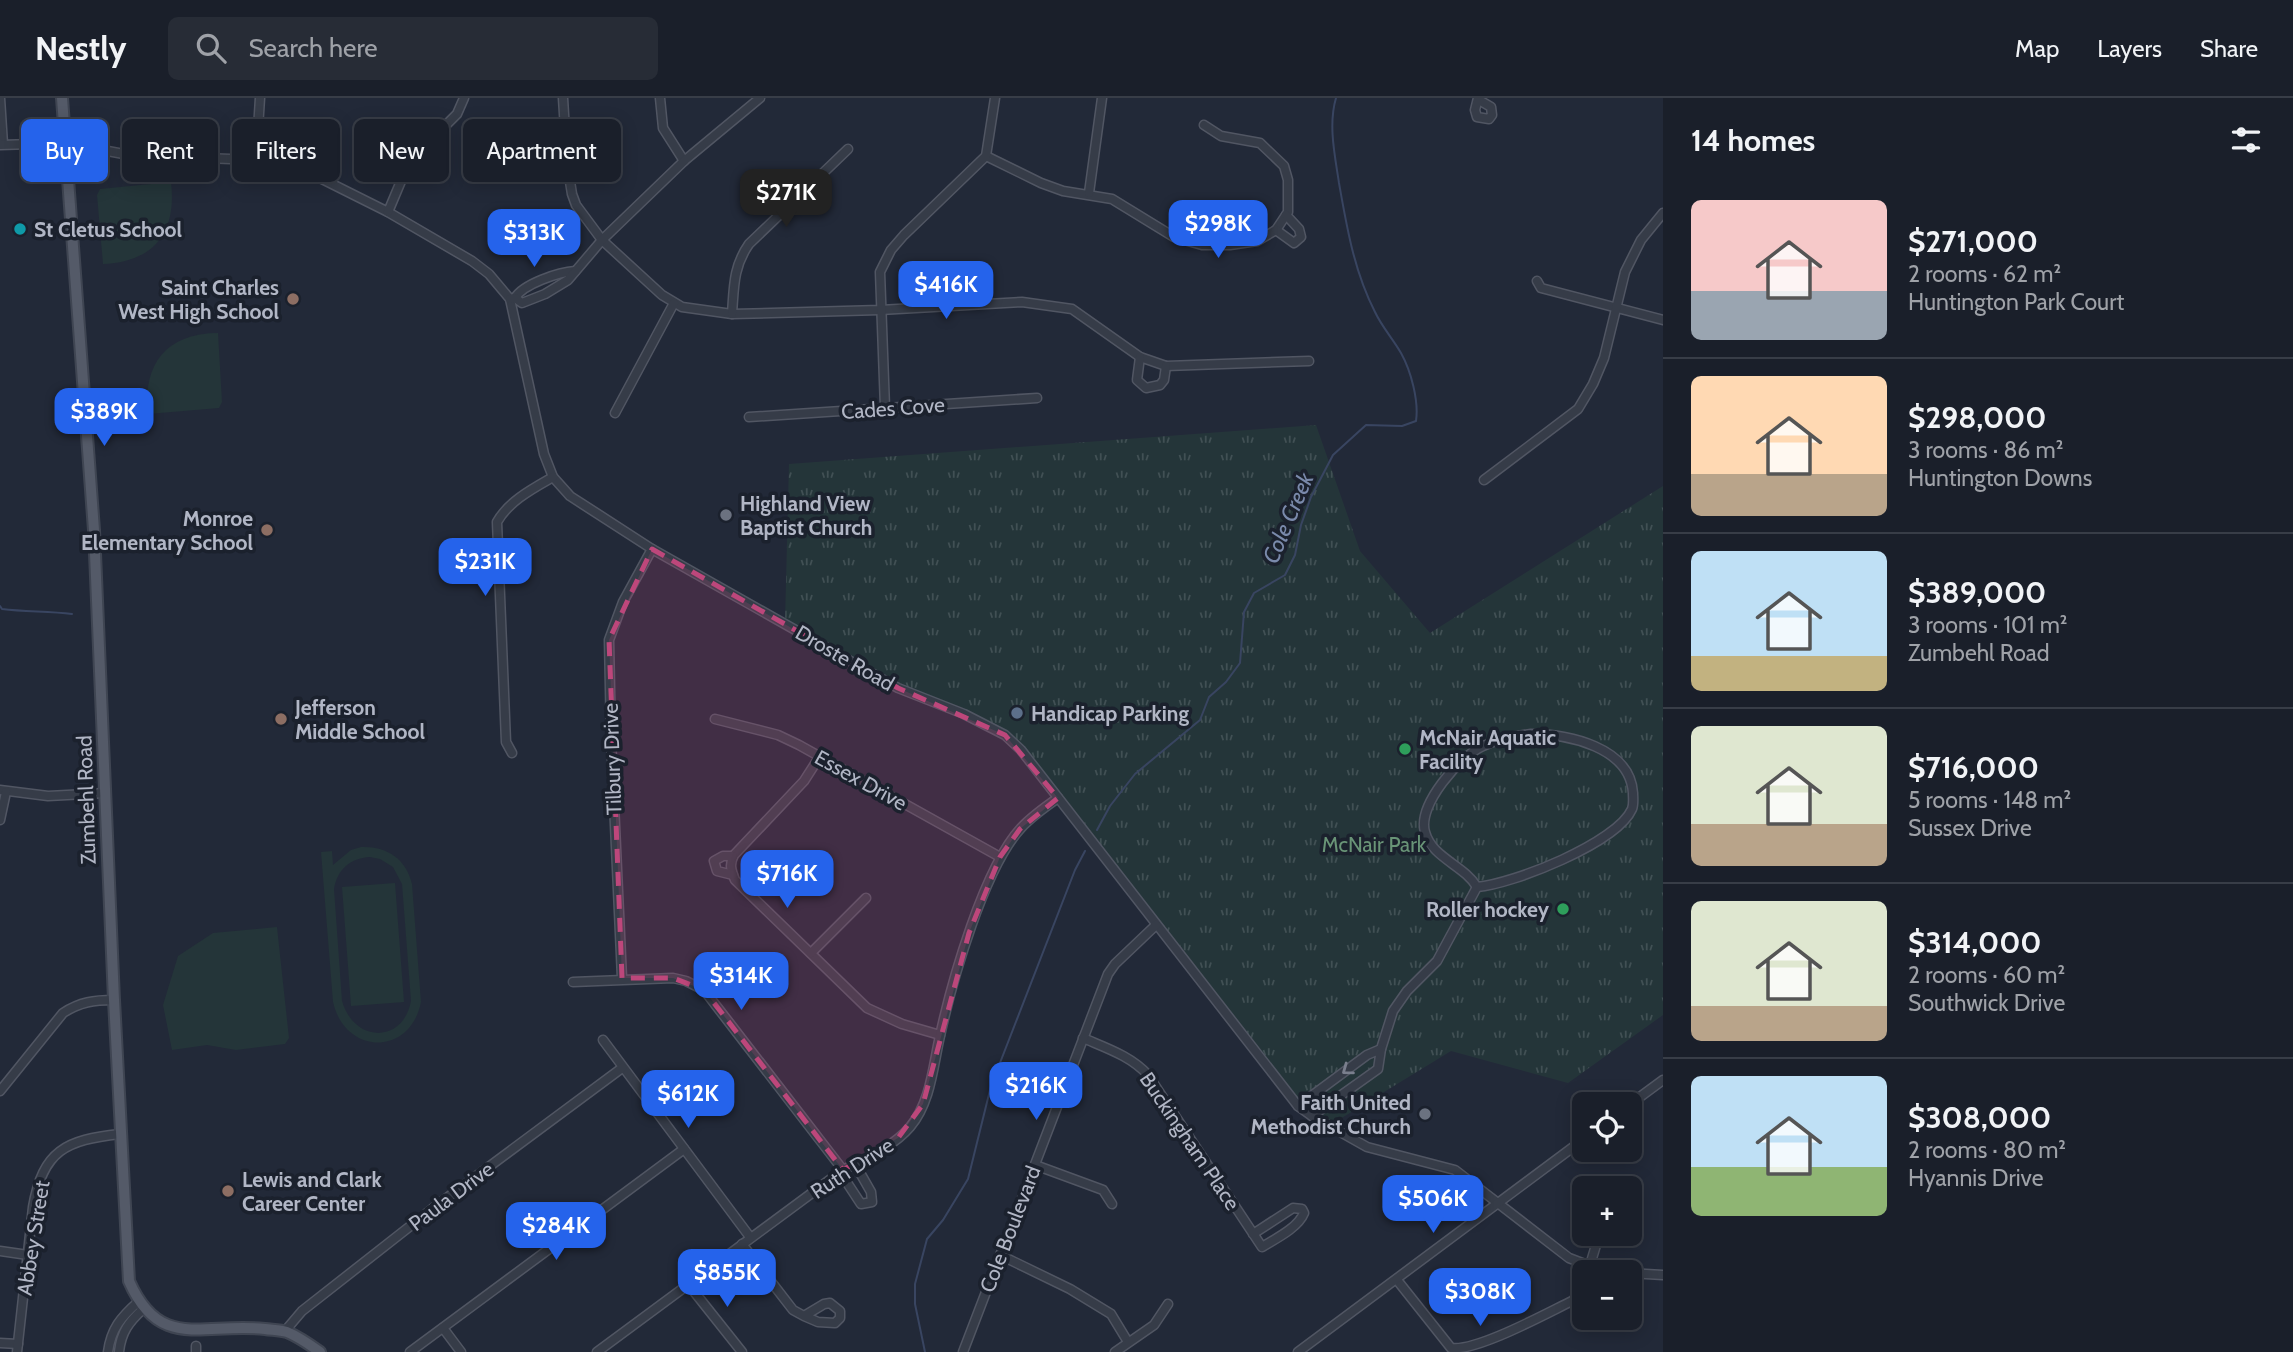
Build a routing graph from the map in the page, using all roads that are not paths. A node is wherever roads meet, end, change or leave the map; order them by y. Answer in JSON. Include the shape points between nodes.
{"nodes":[{"id":1,"x":0,"y":98,"type":"edge"},
{"id":2,"x":62,"y":98,"type":"edge"},
{"id":3,"x":260,"y":98,"type":"edge"},
{"id":4,"x":464,"y":98,"type":"edge"},
{"id":5,"x":563,"y":98,"type":"edge"},
{"id":6,"x":660,"y":98,"type":"edge"},
{"id":7,"x":760,"y":98,"type":"edge"},
{"id":8,"x":995,"y":98,"type":"edge"},
{"id":9,"x":1102,"y":98,"type":"edge"},
{"id":10,"x":63,"y":119,"type":"edge"},
{"id":11,"x":260,"y":119,"type":"edge"},
{"id":12,"x":1204,"y":125,"type":"dead end"},
{"id":13,"x":1,"y":144,"type":"edge"},
{"id":14,"x":21,"y":144,"type":"edge"},
{"id":15,"x":848,"y":149,"type":"dead end"},
{"id":16,"x":108,"y":152,"type":"edge"},
{"id":17,"x":986,"y":156,"type":"junction"},
{"id":18,"x":232,"y":159,"type":"edge"},
{"id":19,"x":684,"y":161,"type":"junction"},
{"id":20,"x":69,"y":182,"type":"edge"},
{"id":21,"x":326,"y":182,"type":"edge"},
{"id":22,"x":1089,"y":193,"type":"junction"},
{"id":23,"x":388,"y":212,"type":"junction"},
{"id":24,"x":1663,"y":213,"type":"edge"},
{"id":25,"x":1286,"y":215,"type":"junction"},
{"id":26,"x":1276,"y":230,"type":"junction"},
{"id":27,"x":602,"y":240,"type":"junction"},
{"id":28,"x":575,"y":271,"type":"junction"},
{"id":29,"x":1537,"y":281,"type":"dead end"},
{"id":30,"x":512,"y":299,"type":"junction"},
{"id":31,"x":674,"y":303,"type":"junction"},
{"id":32,"x":1617,"y":309,"type":"junction"},
{"id":33,"x":880,"y":310,"type":"junction"},
{"id":34,"x":732,"y":314,"type":"junction"},
{"id":35,"x":1663,"y":320,"type":"edge"},
{"id":36,"x":1140,"y":357,"type":"junction"},
{"id":37,"x":1309,"y":361,"type":"dead end"},
{"id":38,"x":1166,"y":366,"type":"junction"},
{"id":39,"x":1037,"y":398,"type":"dead end"},
{"id":40,"x":885,"y":408,"type":"junction"},
{"id":41,"x":615,"y":413,"type":"dead end"},
{"id":42,"x":749,"y":417,"type":"dead end"},
{"id":43,"x":553,"y":477,"type":"junction"},
{"id":44,"x":1484,"y":480,"type":"dead end"},
{"id":45,"x":652,"y":549,"type":"junction"},
{"id":46,"x":715,"y":719,"type":"dead end"},
{"id":47,"x":512,"y":753,"type":"dead end"},
{"id":48,"x":820,"y":756,"type":"junction"},
{"id":49,"x":3,"y":791,"type":"edge"},
{"id":50,"x":105,"y":793,"type":"junction"},
{"id":51,"x":1058,"y":798,"type":"junction"},
{"id":52,"x":0,"y":820,"type":"edge"},
{"id":53,"x":733,"y":856,"type":"junction"},
{"id":54,"x":1000,"y":858,"type":"junction"},
{"id":55,"x":733,"y":875,"type":"junction"},
{"id":56,"x":1476,"y":887,"type":"junction"},
{"id":57,"x":866,"y":898,"type":"dead end"},
{"id":58,"x":1156,"y":925,"type":"junction"},
{"id":59,"x":811,"y":953,"type":"junction"},
{"id":60,"x":622,"y":978,"type":"junction"},
{"id":61,"x":573,"y":982,"type":"dead end"},
{"id":62,"x":114,"y":1000,"type":"junction"},
{"id":63,"x":940,"y":1035,"type":"junction"},
{"id":64,"x":1083,"y":1038,"type":"junction"},
{"id":65,"x":603,"y":1040,"type":"dead end"},
{"id":66,"x":1381,"y":1049,"type":"junction"},
{"id":67,"x":622,"y":1068,"type":"junction"},
{"id":68,"x":1663,"y":1080,"type":"edge"},
{"id":69,"x":0,"y":1091,"type":"edge"},
{"id":70,"x":1642,"y":1095,"type":"edge"},
{"id":71,"x":1298,"y":1106,"type":"junction"},
{"id":72,"x":1312,"y":1116,"type":"junction"},
{"id":73,"x":120,"y":1134,"type":"junction"},
{"id":74,"x":1572,"y":1148,"type":"edge"},
{"id":75,"x":684,"y":1149,"type":"junction"},
{"id":76,"x":855,"y":1164,"type":"junction"},
{"id":77,"x":1035,"y":1165,"type":"junction"},
{"id":78,"x":842,"y":1171,"type":"junction"},
{"id":79,"x":1112,"y":1204,"type":"dead end"},
{"id":80,"x":1498,"y":1204,"type":"junction"},
{"id":81,"x":1253,"y":1234,"type":"junction"},
{"id":82,"x":750,"y":1237,"type":"junction"},
{"id":83,"x":742,"y":1244,"type":"junction"},
{"id":84,"x":0,"y":1251,"type":"edge"},
{"id":85,"x":28,"y":1255,"type":"junction"},
{"id":86,"x":1000,"y":1255,"type":"junction"},
{"id":87,"x":1573,"y":1260,"type":"edge"},
{"id":88,"x":1642,"y":1274,"type":"edge"},
{"id":89,"x":1663,"y":1275,"type":"edge"},
{"id":90,"x":1397,"y":1280,"type":"junction"},
{"id":91,"x":688,"y":1284,"type":"junction"},
{"id":92,"x":1572,"y":1301,"type":"edge"},
{"id":93,"x":1168,"y":1304,"type":"dead end"},
{"id":94,"x":141,"y":1305,"type":"junction"},
{"id":95,"x":804,"y":1316,"type":"dead end"},
{"id":96,"x":443,"y":1328,"type":"junction"},
{"id":97,"x":285,"y":1331,"type":"junction"},
{"id":98,"x":1128,"y":1342,"type":"junction"},
{"id":99,"x":0,"y":1343,"type":"edge"},
{"id":100,"x":18,"y":1348,"type":"edge"},
{"id":101,"x":601,"y":1351,"type":"edge"},
{"id":102,"x":108,"y":1352,"type":"edge"},
{"id":103,"x":119,"y":1352,"type":"edge"},
{"id":104,"x":320,"y":1352,"type":"edge"},
{"id":105,"x":410,"y":1352,"type":"edge"},
{"id":106,"x":461,"y":1352,"type":"edge"},
{"id":107,"x":742,"y":1352,"type":"edge"},
{"id":108,"x":963,"y":1352,"type":"edge"},
{"id":109,"x":1115,"y":1352,"type":"edge"},
{"id":110,"x":1298,"y":1352,"type":"edge"}],
"edges":[{"from":1,"to":13,"type":"street"},
{"from":2,"to":10,"type":"main road","name":"Zumbehl Road"},
{"from":3,"to":11,"type":"street"},
{"from":4,"to":23,"type":"street","via":[[457,114],[412,155]]},
{"from":5,"to":27,"type":"street","via":[[572,194]]},
{"from":6,"to":19,"type":"street","via":[[663,128]]},
{"from":7,"to":19,"type":"street"},
{"from":8,"to":17,"type":"street"},
{"from":9,"to":22,"type":"street"},
{"from":12,"to":25,"type":"street","via":[[1221,136],[1260,143],[1284,166]]},
{"from":13,"to":14,"type":"street","name":"Droste Road"},
{"from":15,"to":34,"type":"street","via":[[738,259]]},
{"from":16,"to":18,"type":"street","name":"Droste Road"},
{"from":17,"to":22,"type":"street","via":[[1063,191]]},
{"from":17,"to":33,"type":"street","via":[[891,250],[880,272]]},
{"from":19,"to":27,"type":"street"},
{"from":20,"to":50,"type":"main road","name":"Zumbehl Road","via":[[94,530]]},
{"from":21,"to":23,"type":"street","name":"Droste Road"},
{"from":22,"to":26,"type":"street","via":[[1112,199],[1174,237],[1202,245],[1257,241]]},
{"from":23,"to":30,"type":"street","name":"Droste Road","via":[[472,261]]},
{"from":24,"to":32,"type":"street","via":[[1641,240],[1625,272]]},
{"from":25,"to":26,"type":"street"},
{"from":25,"to":26,"type":"street","via":[[1301,237],[1294,243]]},
{"from":27,"to":28,"type":"street"},
{"from":27,"to":31,"type":"street"},
{"from":28,"to":30,"type":"street","via":[[522,289]]},
{"from":28,"to":30,"type":"street","via":[[545,294],[522,303]]},
{"from":29,"to":32,"type":"street","via":[[1541,288]]},
{"from":30,"to":43,"type":"street","name":"Droste Road","via":[[544,454]]},
{"from":31,"to":34,"type":"street"},
{"from":31,"to":41,"type":"street"},
{"from":32,"to":35,"type":"street"},
{"from":32,"to":44,"type":"street","via":[[1604,358],[1578,409]]},
{"from":33,"to":34,"type":"street"},
{"from":33,"to":36,"type":"street","via":[[1022,302],[1072,309]]},
{"from":33,"to":40,"type":"street"},
{"from":36,"to":38,"type":"street"},
{"from":36,"to":38,"type":"street","via":[[1137,380],[1146,388],[1160,385]]},
{"from":37,"to":38,"type":"street"},
{"from":39,"to":40,"type":"street","name":"Cades Cove"},
{"from":40,"to":42,"type":"street","name":"Cades Cove"},
{"from":43,"to":45,"type":"street","name":"Droste Road","via":[[570,496]]},
{"from":43,"to":47,"type":"street","via":[[529,490],[497,522],[506,742]]},
{"from":45,"to":51,"type":"street","name":"Droste Road","via":[[898,688],[1005,735]]},
{"from":45,"to":60,"type":"street","name":"Tilbury Drive","via":[[623,602],[609,640]]},
{"from":46,"to":48,"type":"street","name":"Essex Drive","via":[[778,735]]},
{"from":48,"to":53,"type":"street","via":[[804,781]]},
{"from":48,"to":54,"type":"street","name":"Essex Drive"},
{"from":49,"to":50,"type":"street","via":[[48,796]]},
{"from":49,"to":52,"type":"street"},
{"from":50,"to":62,"type":"main road","name":"Zumbehl Road"},
{"from":51,"to":54,"type":"street","name":"Ruth Drive","via":[[1020,829]]},
{"from":51,"to":58,"type":"street","name":"Droste Road"},
{"from":53,"to":55,"type":"street"},
{"from":53,"to":55,"type":"street","via":[[715,860],[717,871]]},
{"from":54,"to":63,"type":"street","name":"Ruth Drive","via":[[969,933]]},
{"from":55,"to":59,"type":"street"},
{"from":56,"to":56,"type":"street","via":[[1544,868],[1621,824],[1633,807],[1632,784],[1625,768],[1601,749],[1549,734],[1513,736],[1481,747],[1458,765],[1439,788],[1424,831],[1432,846],[1471,877]]},
{"from":56,"to":66,"type":"street","via":[[1437,961],[1393,1011]]},
{"from":57,"to":59,"type":"street"},
{"from":58,"to":64,"type":"street","name":"Cole Boulevard","via":[[1111,968]]},
{"from":58,"to":71,"type":"street","name":"Droste Road"},
{"from":59,"to":63,"type":"street","via":[[867,1008]]},
{"from":60,"to":61,"type":"street"},
{"from":60,"to":78,"type":"street","via":[[673,978],[704,989]]},
{"from":62,"to":69,"type":"street","via":[[93,1000],[63,1013]]},
{"from":62,"to":73,"type":"main road","name":"Zumbehl Road"},
{"from":63,"to":76,"type":"street","name":"Ruth Drive","via":[[931,1081],[911,1126]]},
{"from":64,"to":77,"type":"street","name":"Cole Boulevard"},
{"from":64,"to":81,"type":"street","name":"Buckingham Place","via":[[1127,1058],[1148,1075]]},
{"from":65,"to":67,"type":"street"},
{"from":66,"to":71,"type":"street","one_way":true},
{"from":66,"to":72,"type":"street","via":[[1378,1069]]},
{"from":67,"to":75,"type":"street"},
{"from":67,"to":97,"type":"street","name":"Paula Drive","via":[[432,1209],[302,1311]]},
{"from":68,"to":70,"type":"street"},
{"from":71,"to":72,"type":"street","name":"Droste Road"},
{"from":72,"to":80,"type":"street","name":"Droste Road","via":[[1367,1147],[1455,1170]]},
{"from":73,"to":85,"type":"street","name":"Abbey Street","via":[[86,1137],[63,1149],[44,1168]]},
{"from":73,"to":94,"type":"main road","name":"Zumbehl Road","via":[[129,1281]]},
{"from":74,"to":80,"type":"street"},
{"from":75,"to":82,"type":"street"},
{"from":75,"to":96,"type":"street"},
{"from":76,"to":78,"type":"street","name":"Ruth Drive"},
{"from":76,"to":78,"type":"street","via":[[872,1202],[861,1204]]},
{"from":77,"to":79,"type":"street","via":[[1103,1190]]},
{"from":77,"to":86,"type":"street","name":"Cole Boulevard"},
{"from":78,"to":82,"type":"street","name":"Ruth Drive"},
{"from":80,"to":87,"type":"street","name":"Droste Road"},
{"from":80,"to":90,"type":"street"},
{"from":81,"to":81,"type":"street","via":[[1262,1247],[1294,1226],[1304,1213],[1293,1208]]},
{"from":82,"to":83,"type":"street","name":"Ruth Drive"},
{"from":83,"to":91,"type":"street","name":"Ruth Drive"},
{"from":83,"to":95,"type":"street","via":[[793,1310]]},
{"from":84,"to":85,"type":"street"},
{"from":85,"to":100,"type":"street","name":"Abbey Street"},
{"from":86,"to":98,"type":"street","via":[[1111,1314]]},
{"from":86,"to":108,"type":"street","name":"Cole Boulevard"},
{"from":88,"to":89,"type":"street"},
{"from":90,"to":92,"type":"street","via":[[1451,1348],[1458,1350]]},
{"from":90,"to":110,"type":"street"},
{"from":91,"to":101,"type":"street","name":"Ruth Drive"},
{"from":91,"to":107,"type":"street"},
{"from":93,"to":98,"type":"street","via":[[1154,1325]]},
{"from":94,"to":97,"type":"main road","via":[[169,1327]]},
{"from":94,"to":102,"type":"street","via":[[119,1320]]},
{"from":94,"to":103,"type":"street","via":[[123,1332]]},
{"from":96,"to":105,"type":"street"},
{"from":96,"to":106,"type":"street"},
{"from":97,"to":104,"type":"main road"},
{"from":98,"to":109,"type":"street"},
{"from":99,"to":100,"type":"street"}]}
